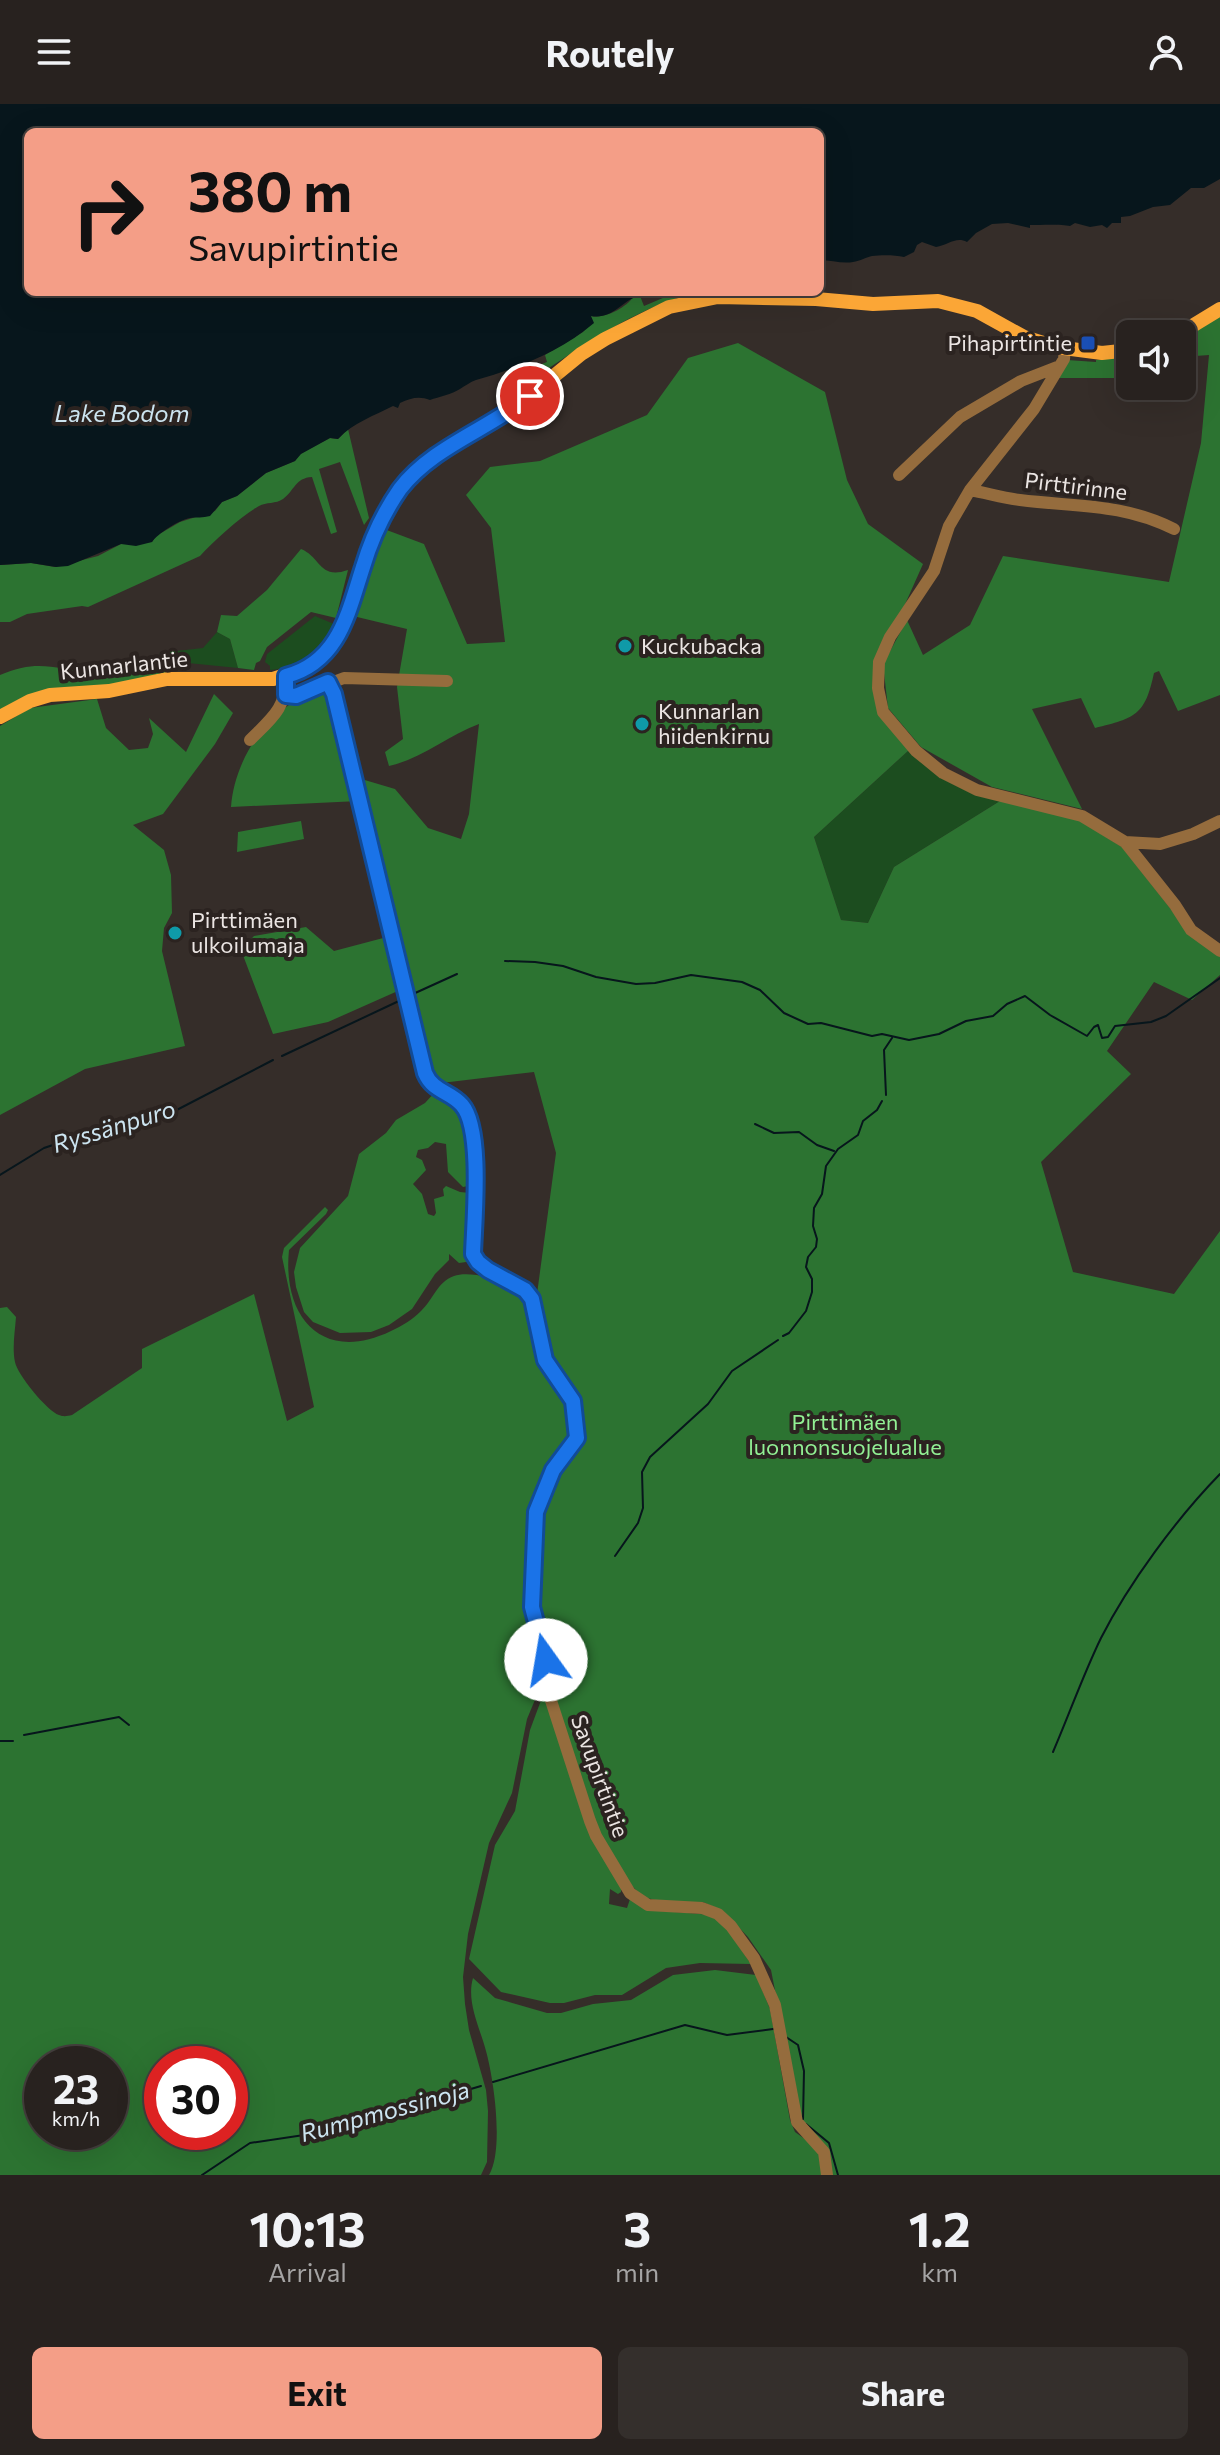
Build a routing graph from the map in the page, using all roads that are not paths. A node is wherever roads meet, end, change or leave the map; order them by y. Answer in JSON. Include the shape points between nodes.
{"nodes":[{"id":1,"x":1220,"y":309,"type":"edge"},
{"id":2,"x":1196,"y":324,"type":"edge"},
{"id":3,"x":1065,"y":349,"type":"junction"},
{"id":4,"x":1116,"y":352,"type":"edge"},
{"id":5,"x":1057,"y":367,"type":"junction"},
{"id":6,"x":899,"y":475,"type":"dead end"},
{"id":7,"x":970,"y":490,"type":"junction"},
{"id":8,"x":1174,"y":529,"type":"dead end"},
{"id":9,"x":286,"y":676,"type":"junction"},
{"id":10,"x":447,"y":681,"type":"dead end"},
{"id":11,"x":328,"y":682,"type":"junction"},
{"id":12,"x":286,"y":695,"type":"junction"},
{"id":13,"x":0,"y":717,"type":"edge"},
{"id":14,"x":250,"y":740,"type":"dead end"},
{"id":15,"x":1220,"y":821,"type":"edge"},
{"id":16,"x":1125,"y":842,"type":"junction"},
{"id":17,"x":1220,"y":951,"type":"edge"},
{"id":18,"x":827,"y":2175,"type":"edge"}],
"edges":[{"from":1,"to":2,"type":"main road"},
{"from":3,"to":4,"type":"main road","name":"Kunnarlantie"},
{"from":3,"to":5,"type":"street"},
{"from":3,"to":9,"type":"main road","name":"Kunnarlantie","via":[[1024,337],[977,311],[938,301],[873,304],[718,297],[669,307],[581,354],[510,412],[411,476],[370,547],[340,634],[319,659]]},
{"from":5,"to":6,"type":"street","via":[[1021,381],[960,417]]},
{"from":5,"to":7,"type":"street","via":[[1034,409]]},
{"from":7,"to":8,"type":"street","name":"Pirttirinne","via":[[1116,508]]},
{"from":7,"to":16,"type":"street","via":[[949,526],[934,571],[879,662],[883,712],[943,773],[977,790],[1082,816]]},
{"from":9,"to":12,"type":"street"},
{"from":9,"to":13,"type":"main road","name":"Kunnarlantie","via":[[167,679],[109,691],[50,695]]},
{"from":10,"to":11,"type":"street"},
{"from":11,"to":12,"type":"street"},
{"from":11,"to":18,"type":"street","name":"Savupirtintie","via":[[425,1073],[430,1083],[462,1104],[470,1119],[473,1254],[532,1299],[545,1360],[573,1401],[577,1438],[553,1470],[536,1512],[532,1607],[546,1660],[545,1682],[590,1821],[623,1883],[639,1901],[718,1914],[754,1958],[775,2005],[797,2122],[824,2152]]},
{"from":12,"to":14,"type":"street"},
{"from":15,"to":16,"type":"street","via":[[1160,844]]},
{"from":16,"to":17,"type":"street","via":[[1191,930]]}]}
